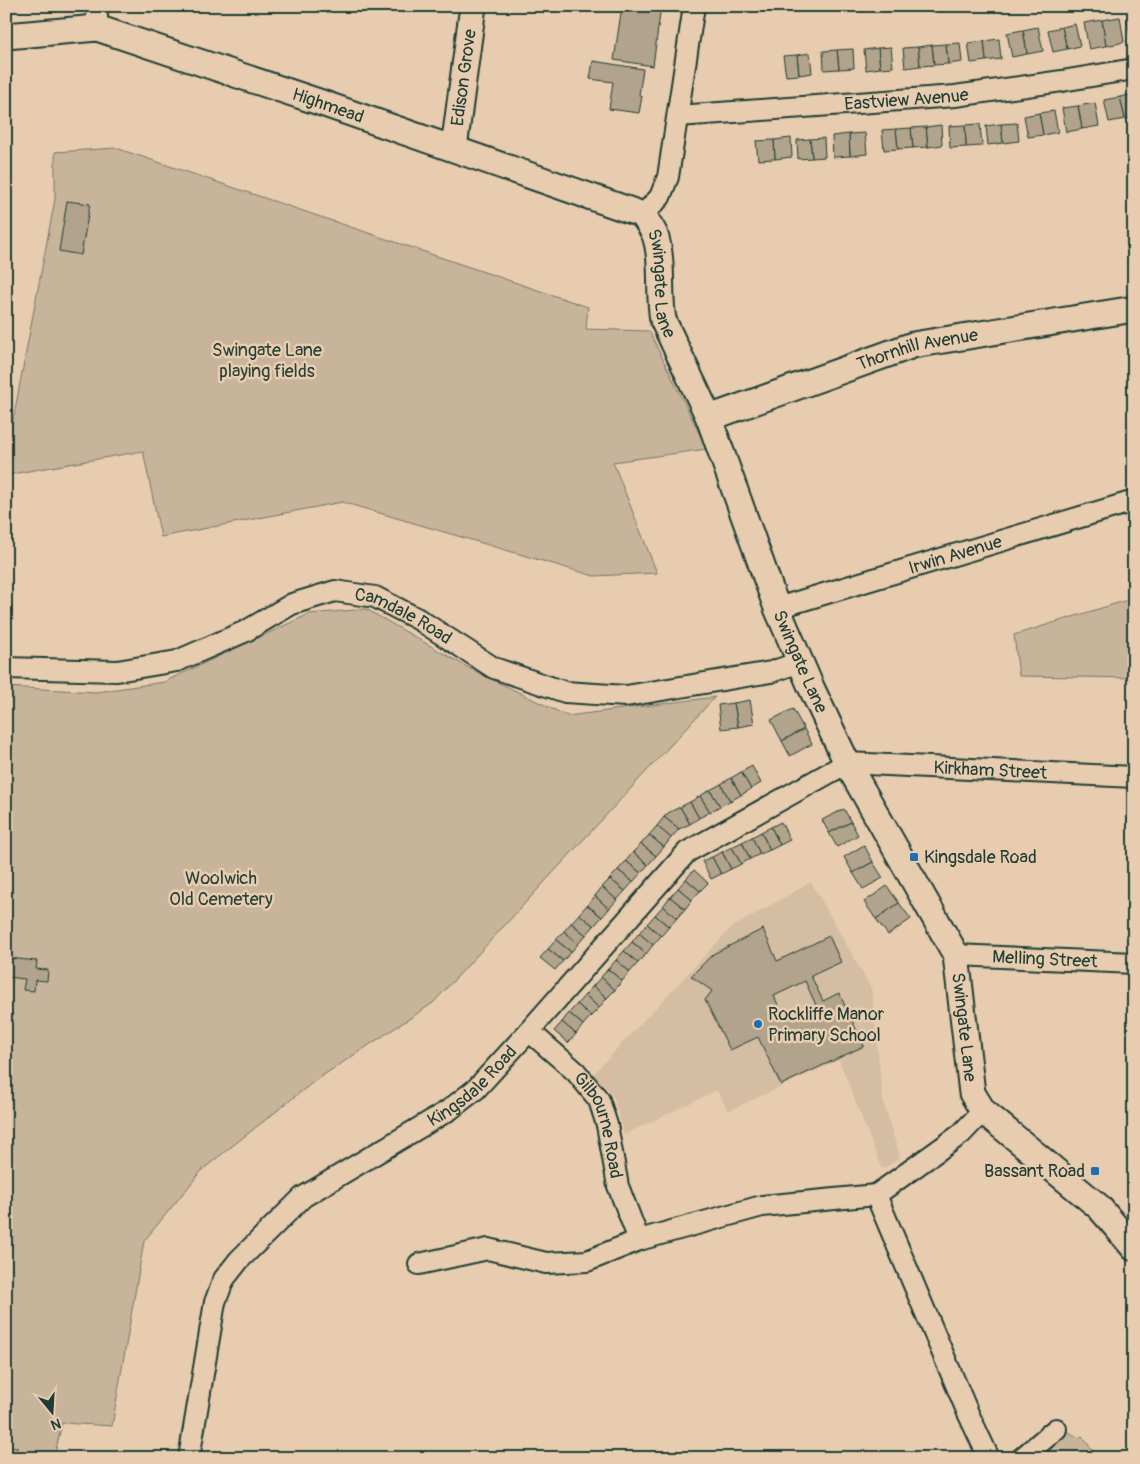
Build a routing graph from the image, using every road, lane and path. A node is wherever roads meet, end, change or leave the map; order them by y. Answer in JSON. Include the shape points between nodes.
{"nodes":[{"id":1,"x":473,"y":6,"type":"edge"},
{"id":2,"x":694,"y":6,"type":"edge"},
{"id":3,"x":97,"y":17,"type":"edge"},
{"id":4,"x":6,"y":36,"type":"edge"},
{"id":5,"x":1134,"y":69,"type":"edge"},
{"id":6,"x":678,"y":116,"type":"junction"},
{"id":7,"x":454,"y":148,"type":"junction"},
{"id":8,"x":643,"y":215,"type":"junction"},
{"id":9,"x":1134,"y":310,"type":"edge"},
{"id":10,"x":709,"y":418,"type":"junction"},
{"id":11,"x":1134,"y":501,"type":"edge"},
{"id":12,"x":777,"y":608,"type":"junction"},
{"id":13,"x":800,"y":662,"type":"junction"},
{"id":14,"x":6,"y":668,"type":"edge"},
{"id":15,"x":847,"y":763,"type":"junction"},
{"id":16,"x":1134,"y":777,"type":"edge"},
{"id":17,"x":956,"y":955,"type":"junction"},
{"id":18,"x":1134,"y":963,"type":"edge"},
{"id":19,"x":529,"y":1031,"type":"junction"},
{"id":20,"x":983,"y":1111,"type":"junction"},
{"id":21,"x":876,"y":1195,"type":"junction"},
{"id":22,"x":638,"y":1240,"type":"junction"},
{"id":23,"x":1134,"y":1248,"type":"edge"},
{"id":24,"x":419,"y":1264,"type":"dead end"},
{"id":25,"x":1056,"y":1429,"type":"dead end"},
{"id":26,"x":189,"y":1458,"type":"edge"},
{"id":27,"x":988,"y":1458,"type":"edge"},
{"id":28,"x":1022,"y":1458,"type":"edge"}],
"edges":[{"from":1,"to":7,"type":"street","name":"Edison Grove"},
{"from":2,"to":6,"type":"street","name":"Swingate Lane"},
{"from":3,"to":4,"type":"street","name":"Highmead"},
{"from":3,"to":7,"type":"street","name":"Highmead","via":[[178,54]]},
{"from":5,"to":6,"type":"street","name":"Eastview Avenue","via":[[955,96]]},
{"from":6,"to":8,"type":"street","name":"Swingate Lane","via":[[668,177],[660,197]]},
{"from":7,"to":8,"type":"street","name":"Highmead"},
{"from":8,"to":10,"type":"street","name":"Swingate Lane","via":[[654,233],[658,249],[663,320]]},
{"from":9,"to":10,"type":"street","name":"Thornhill Avenue","via":[[913,344]]},
{"from":10,"to":12,"type":"street","name":"Swingate Lane"},
{"from":11,"to":12,"type":"street","name":"Irwin Avenue"},
{"from":12,"to":13,"type":"street","name":"Swingate Lane"},
{"from":13,"to":14,"type":"street","name":"Camdale Road","via":[[771,672],[626,696],[565,692],[494,668],[418,619],[375,597],[335,591],[292,604],[246,630],[177,661],[117,671]]},
{"from":13,"to":15,"type":"street","name":"Swingate Lane"},
{"from":15,"to":16,"type":"street","name":"Kirkham Street"},
{"from":15,"to":17,"type":"street","name":"Swingate Lane"},
{"from":15,"to":19,"type":"street","name":"Kingsdale Road","via":[[687,852]]},
{"from":17,"to":18,"type":"street","name":"Melling Street"},
{"from":17,"to":20,"type":"street","name":"Swingate Lane","via":[[972,1093]]},
{"from":19,"to":22,"type":"street","name":"Gilbourne Road","via":[[576,1072],[599,1100],[608,1124],[618,1186]]},
{"from":19,"to":26,"type":"street","name":"Kingsdale Road","via":[[476,1089],[449,1110],[303,1197],[234,1266],[224,1279],[215,1302]]},
{"from":20,"to":21,"type":"street","via":[[960,1134]]},
{"from":20,"to":23,"type":"street","name":"Swingate Lane","via":[[1099,1207]]},
{"from":21,"to":22,"type":"street","via":[[762,1206]]},
{"from":21,"to":27,"type":"street"},
{"from":22,"to":24,"type":"street","via":[[587,1261],[546,1263],[488,1249]]},
{"from":25,"to":28,"type":"street"}]}
